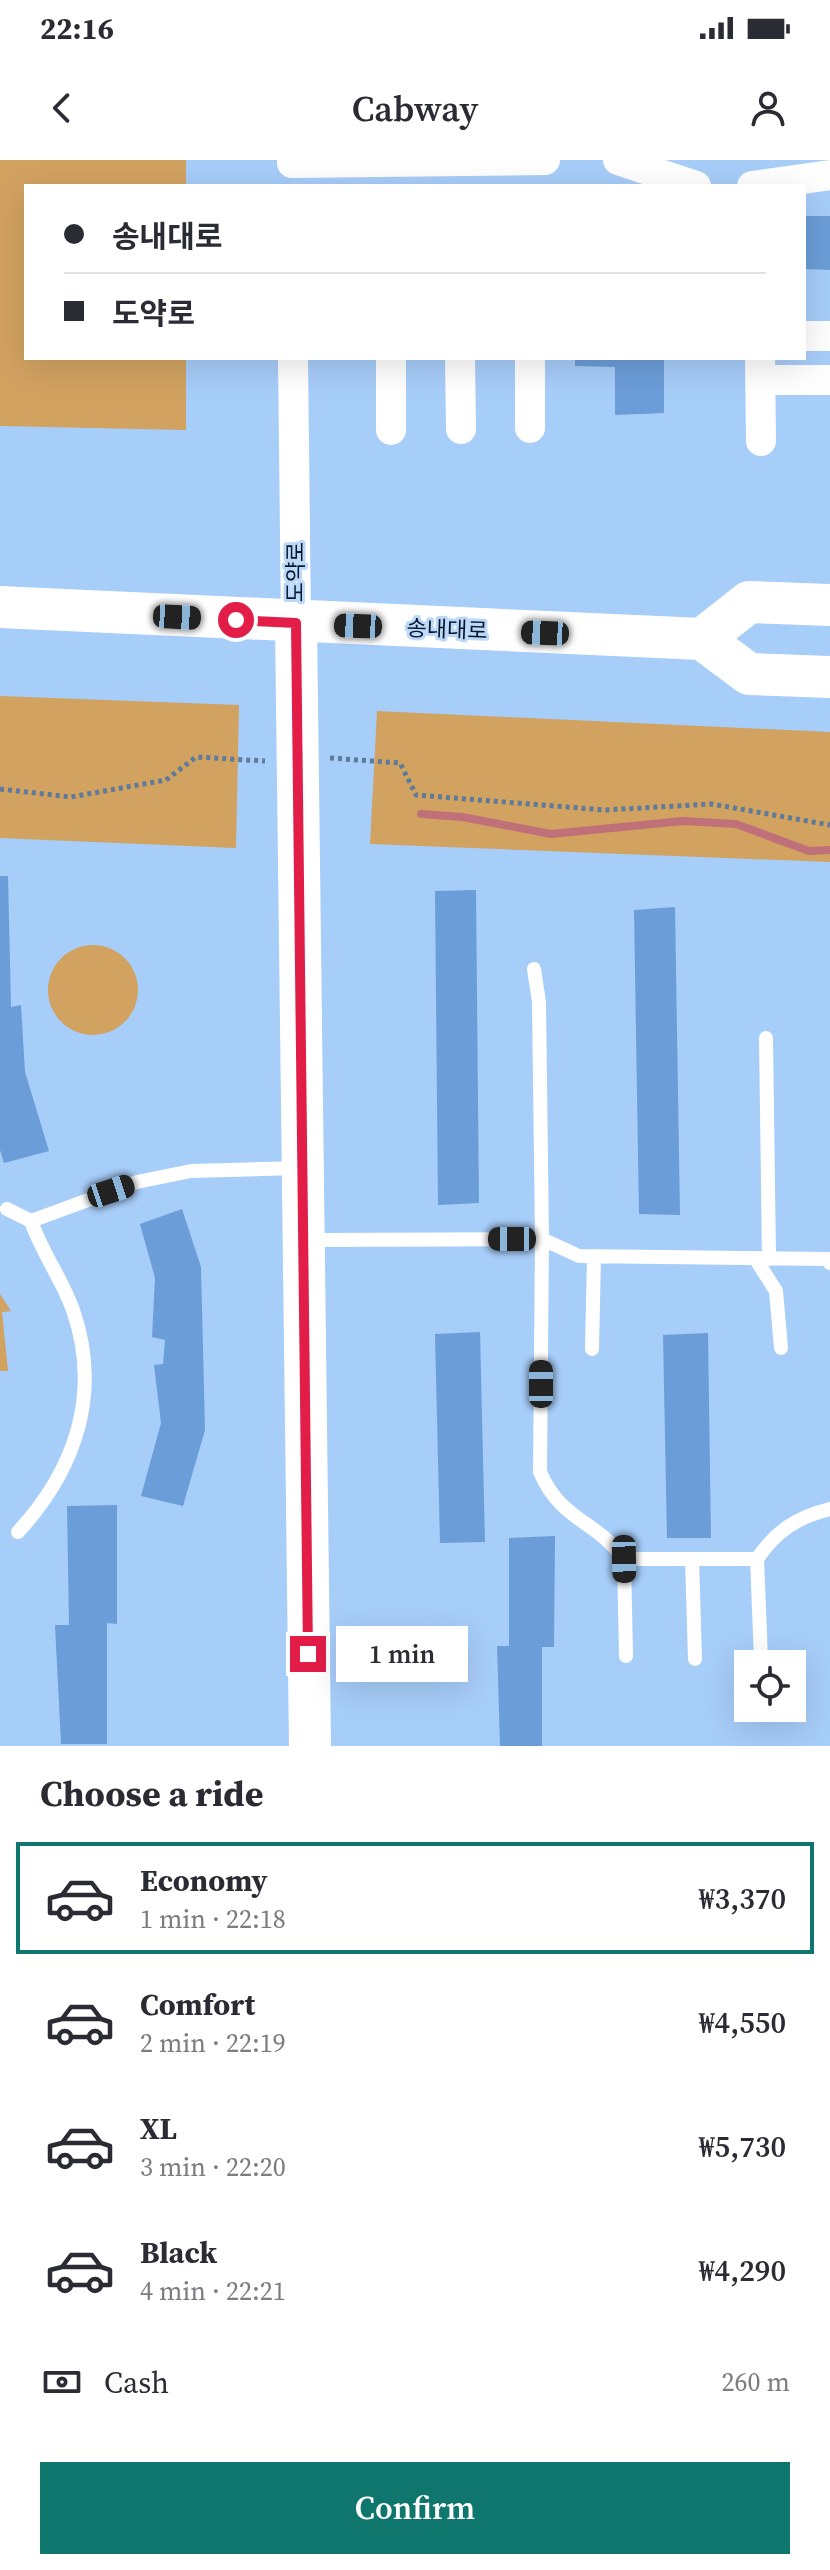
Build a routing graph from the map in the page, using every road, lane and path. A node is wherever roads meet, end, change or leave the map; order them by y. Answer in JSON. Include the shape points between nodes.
{"nodes":[{"id":1,"x":618,"y":160,"type":"edge"},
{"id":2,"x":752,"y":160,"type":"edge"},
{"id":3,"x":533,"y":167,"type":"edge"},
{"id":4,"x":292,"y":170,"type":"edge"},
{"id":5,"x":830,"y":175,"type":"edge"},
{"id":6,"x":690,"y":184,"type":"edge"},
{"id":7,"x":752,"y":184,"type":"edge"},
{"id":8,"x":766,"y":184,"type":"edge"},
{"id":9,"x":806,"y":336,"type":"edge"},
{"id":10,"x":830,"y":336,"type":"edge"},
{"id":11,"x":293,"y":360,"type":"edge"},
{"id":12,"x":391,"y":360,"type":"edge"},
{"id":13,"x":460,"y":360,"type":"edge"},
{"id":14,"x":530,"y":360,"type":"edge"},
{"id":15,"x":761,"y":369,"type":"edge"},
{"id":16,"x":830,"y":380,"type":"edge"},
{"id":17,"x":530,"y":428,"type":"dead end"},
{"id":18,"x":461,"y":429,"type":"dead end"},
{"id":19,"x":391,"y":430,"type":"dead end"},
{"id":20,"x":761,"y":441,"type":"dead end"},
{"id":21,"x":830,"y":605,"type":"edge"},
{"id":22,"x":0,"y":607,"type":"edge"},
{"id":23,"x":296,"y":623,"type":"junction"},
{"id":24,"x":702,"y":639,"type":"junction"},
{"id":25,"x":830,"y":677,"type":"edge"},
{"id":26,"x":297,"y":755,"type":"junction"},
{"id":27,"x":0,"y":789,"type":"edge"},
{"id":28,"x":830,"y":825,"type":"edge"},
{"id":29,"x":534,"y":969,"type":"dead end"},
{"id":30,"x":766,"y":1038,"type":"dead end"},
{"id":31,"x":302,"y":1168,"type":"junction"},
{"id":32,"x":7,"y":1209,"type":"dead end"},
{"id":33,"x":31,"y":1221,"type":"junction"},
{"id":34,"x":542,"y":1239,"type":"junction"},
{"id":35,"x":303,"y":1240,"type":"junction"},
{"id":36,"x":594,"y":1256,"type":"junction"},
{"id":37,"x":762,"y":1258,"type":"junction"},
{"id":38,"x":830,"y":1263,"type":"edge"},
{"id":39,"x":781,"y":1348,"type":"dead end"},
{"id":40,"x":592,"y":1349,"type":"dead end"},
{"id":41,"x":830,"y":1509,"type":"edge"},
{"id":42,"x":18,"y":1532,"type":"dead end"},
{"id":43,"x":624,"y":1559,"type":"junction"},
{"id":44,"x":692,"y":1559,"type":"junction"},
{"id":45,"x":757,"y":1559,"type":"junction"},
{"id":46,"x":761,"y":1650,"type":"edge"},
{"id":47,"x":626,"y":1656,"type":"dead end"},
{"id":48,"x":695,"y":1659,"type":"dead end"},
{"id":49,"x":310,"y":1746,"type":"edge"}],
"edges":[{"from":1,"to":6,"type":"street"},
{"from":2,"to":7,"type":"street"},
{"from":3,"to":4,"type":"street"},
{"from":5,"to":8,"type":"street"},
{"from":9,"to":10,"type":"street"},
{"from":11,"to":23,"type":"street","name":"도약로"},
{"from":12,"to":19,"type":"street"},
{"from":13,"to":18,"type":"street"},
{"from":14,"to":17,"type":"street"},
{"from":15,"to":16,"type":"street"},
{"from":15,"to":20,"type":"street"},
{"from":21,"to":24,"type":"street","via":[[749,602]]},
{"from":22,"to":23,"type":"street","name":"송내대로"},
{"from":23,"to":24,"type":"street","name":"송내대로"},
{"from":23,"to":26,"type":"street","name":"도약로"},
{"from":24,"to":25,"type":"street","via":[[749,674]]},
{"from":26,"to":27,"type":"path","via":[[261,761],[196,757],[166,780],[71,797]]},
{"from":26,"to":28,"type":"path","via":[[400,763],[416,795],[453,801],[497,799],[605,810],[712,804]]},
{"from":26,"to":31,"type":"street","name":"도약로"},
{"from":29,"to":34,"type":"lane","via":[[539,1002]]},
{"from":30,"to":37,"type":"lane"},
{"from":31,"to":33,"type":"lane","via":[[191,1171],[137,1182]]},
{"from":31,"to":35,"type":"street","name":"도약로"},
{"from":32,"to":33,"type":"lane"},
{"from":33,"to":42,"type":"lane","via":[[73,1310],[83,1381],[81,1422],[69,1458],[47,1500]]},
{"from":34,"to":35,"type":"lane"},
{"from":34,"to":36,"type":"lane","via":[[579,1256]]},
{"from":34,"to":43,"type":"lane","via":[[540,1472],[559,1506],[599,1532]]},
{"from":35,"to":49,"type":"street","name":"도약로"},
{"from":36,"to":37,"type":"lane"},
{"from":36,"to":40,"type":"lane"},
{"from":37,"to":38,"type":"lane"},
{"from":37,"to":39,"type":"lane","via":[[776,1291]]},
{"from":41,"to":45,"type":"lane","via":[[793,1522]]},
{"from":43,"to":44,"type":"lane"},
{"from":43,"to":47,"type":"lane"},
{"from":44,"to":45,"type":"lane"},
{"from":44,"to":48,"type":"lane"},
{"from":45,"to":46,"type":"lane"}]}
